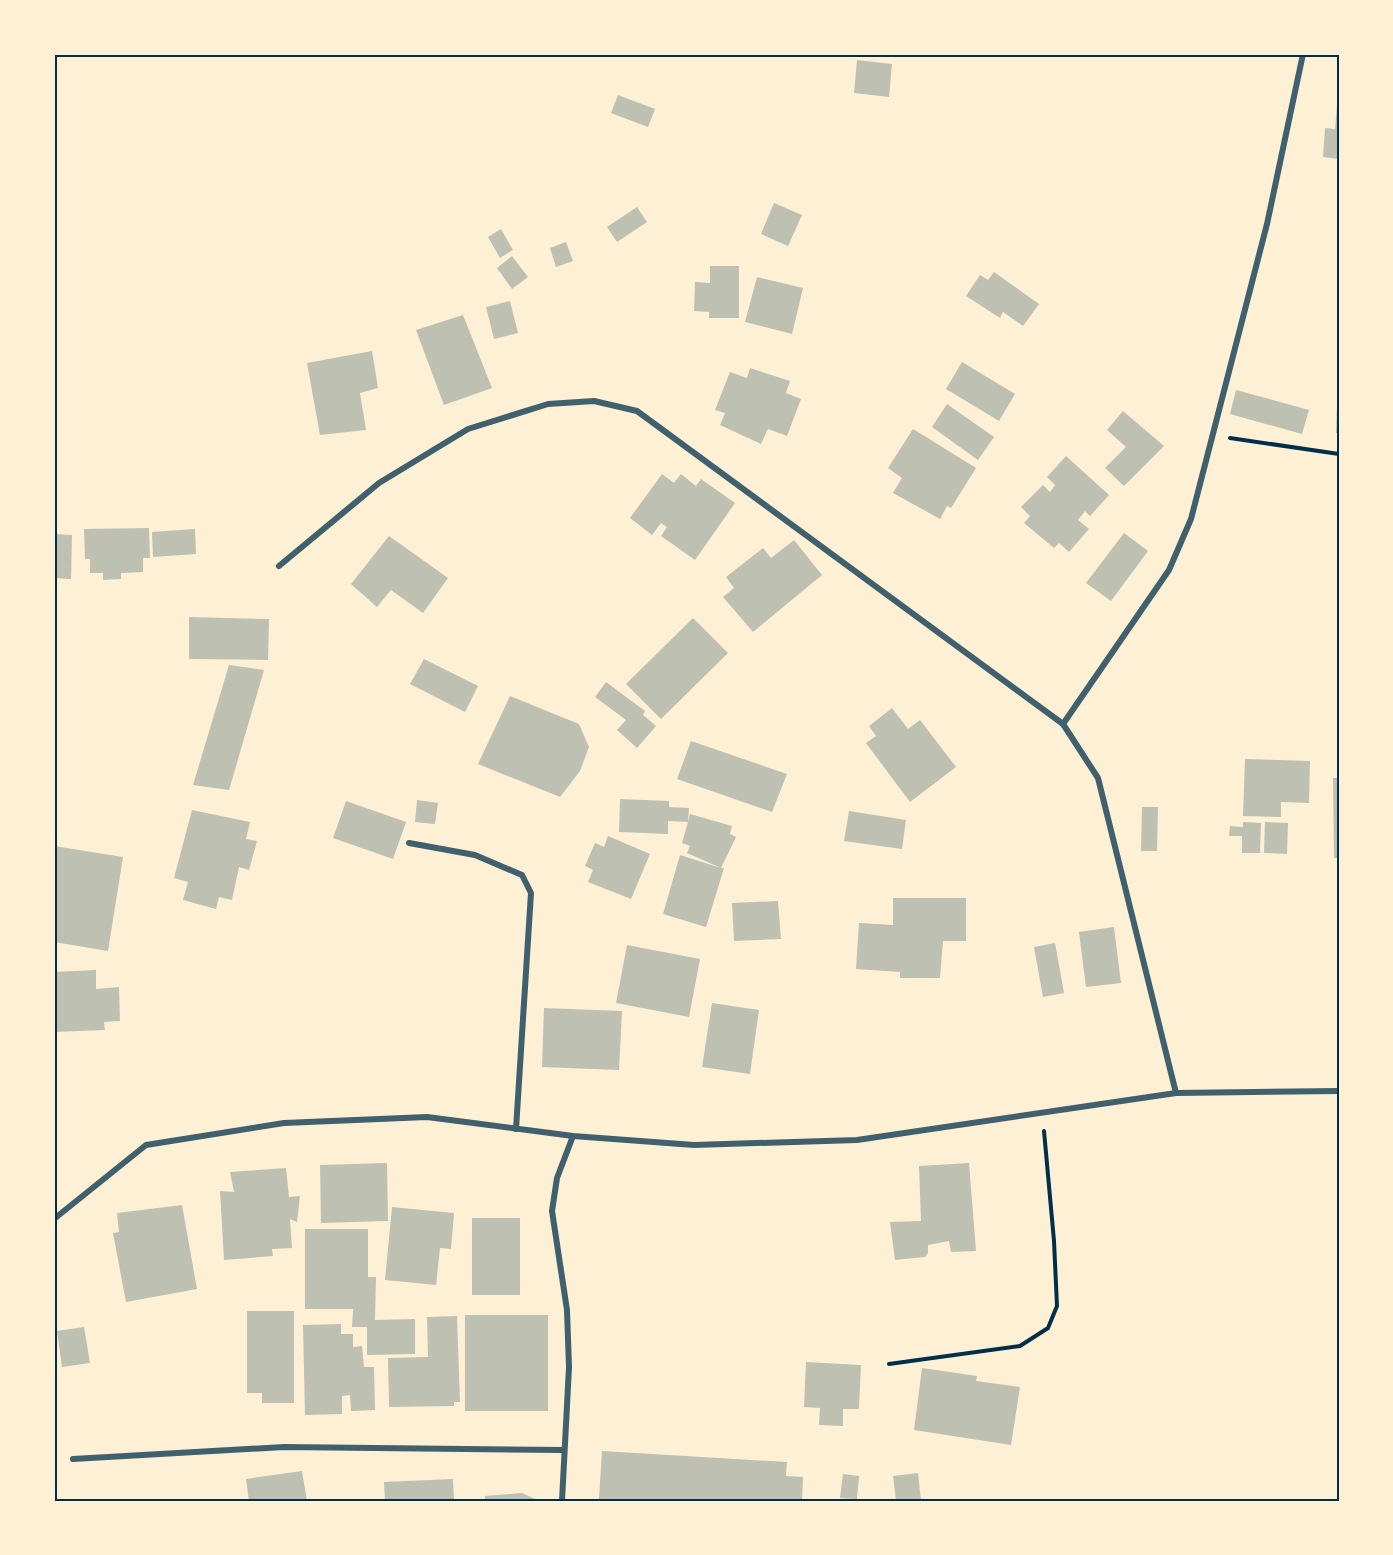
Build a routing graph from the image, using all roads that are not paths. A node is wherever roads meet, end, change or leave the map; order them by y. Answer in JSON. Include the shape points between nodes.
{"nodes":[{"id":1,"x":1303,"y":54,"type":"edge"},
{"id":2,"x":279,"y":566,"type":"dead end"},
{"id":3,"x":1062,"y":724,"type":"junction"},
{"id":4,"x":409,"y":843,"type":"dead end"},
{"id":5,"x":1339,"y":1091,"type":"edge"},
{"id":6,"x":1176,"y":1093,"type":"junction"},
{"id":7,"x":516,"y":1129,"type":"junction"},
{"id":8,"x":573,"y":1136,"type":"junction"},
{"id":9,"x":54,"y":1219,"type":"edge"},
{"id":10,"x":563,"y":1450,"type":"junction"},
{"id":11,"x":73,"y":1459,"type":"dead end"},
{"id":12,"x":562,"y":1501,"type":"edge"}],
"edges":[{"from":1,"to":3,"type":"street","via":[[1267,224],[1191,519],[1169,570]]},
{"from":2,"to":3,"type":"street","via":[[379,483],[468,429],[548,404],[594,401],[637,411]]},
{"from":3,"to":6,"type":"street","via":[[1098,778]]},
{"from":4,"to":7,"type":"street","via":[[475,855],[522,875],[531,893]]},
{"from":5,"to":6,"type":"street"},
{"from":6,"to":8,"type":"street","via":[[857,1140],[694,1144]]},
{"from":7,"to":8,"type":"street"},
{"from":7,"to":9,"type":"street","via":[[427,1117],[284,1123],[146,1144]]},
{"from":8,"to":10,"type":"street","via":[[557,1178],[552,1211],[567,1310],[569,1367]]},
{"from":10,"to":11,"type":"street","via":[[284,1447]]},
{"from":10,"to":12,"type":"street"}]}
